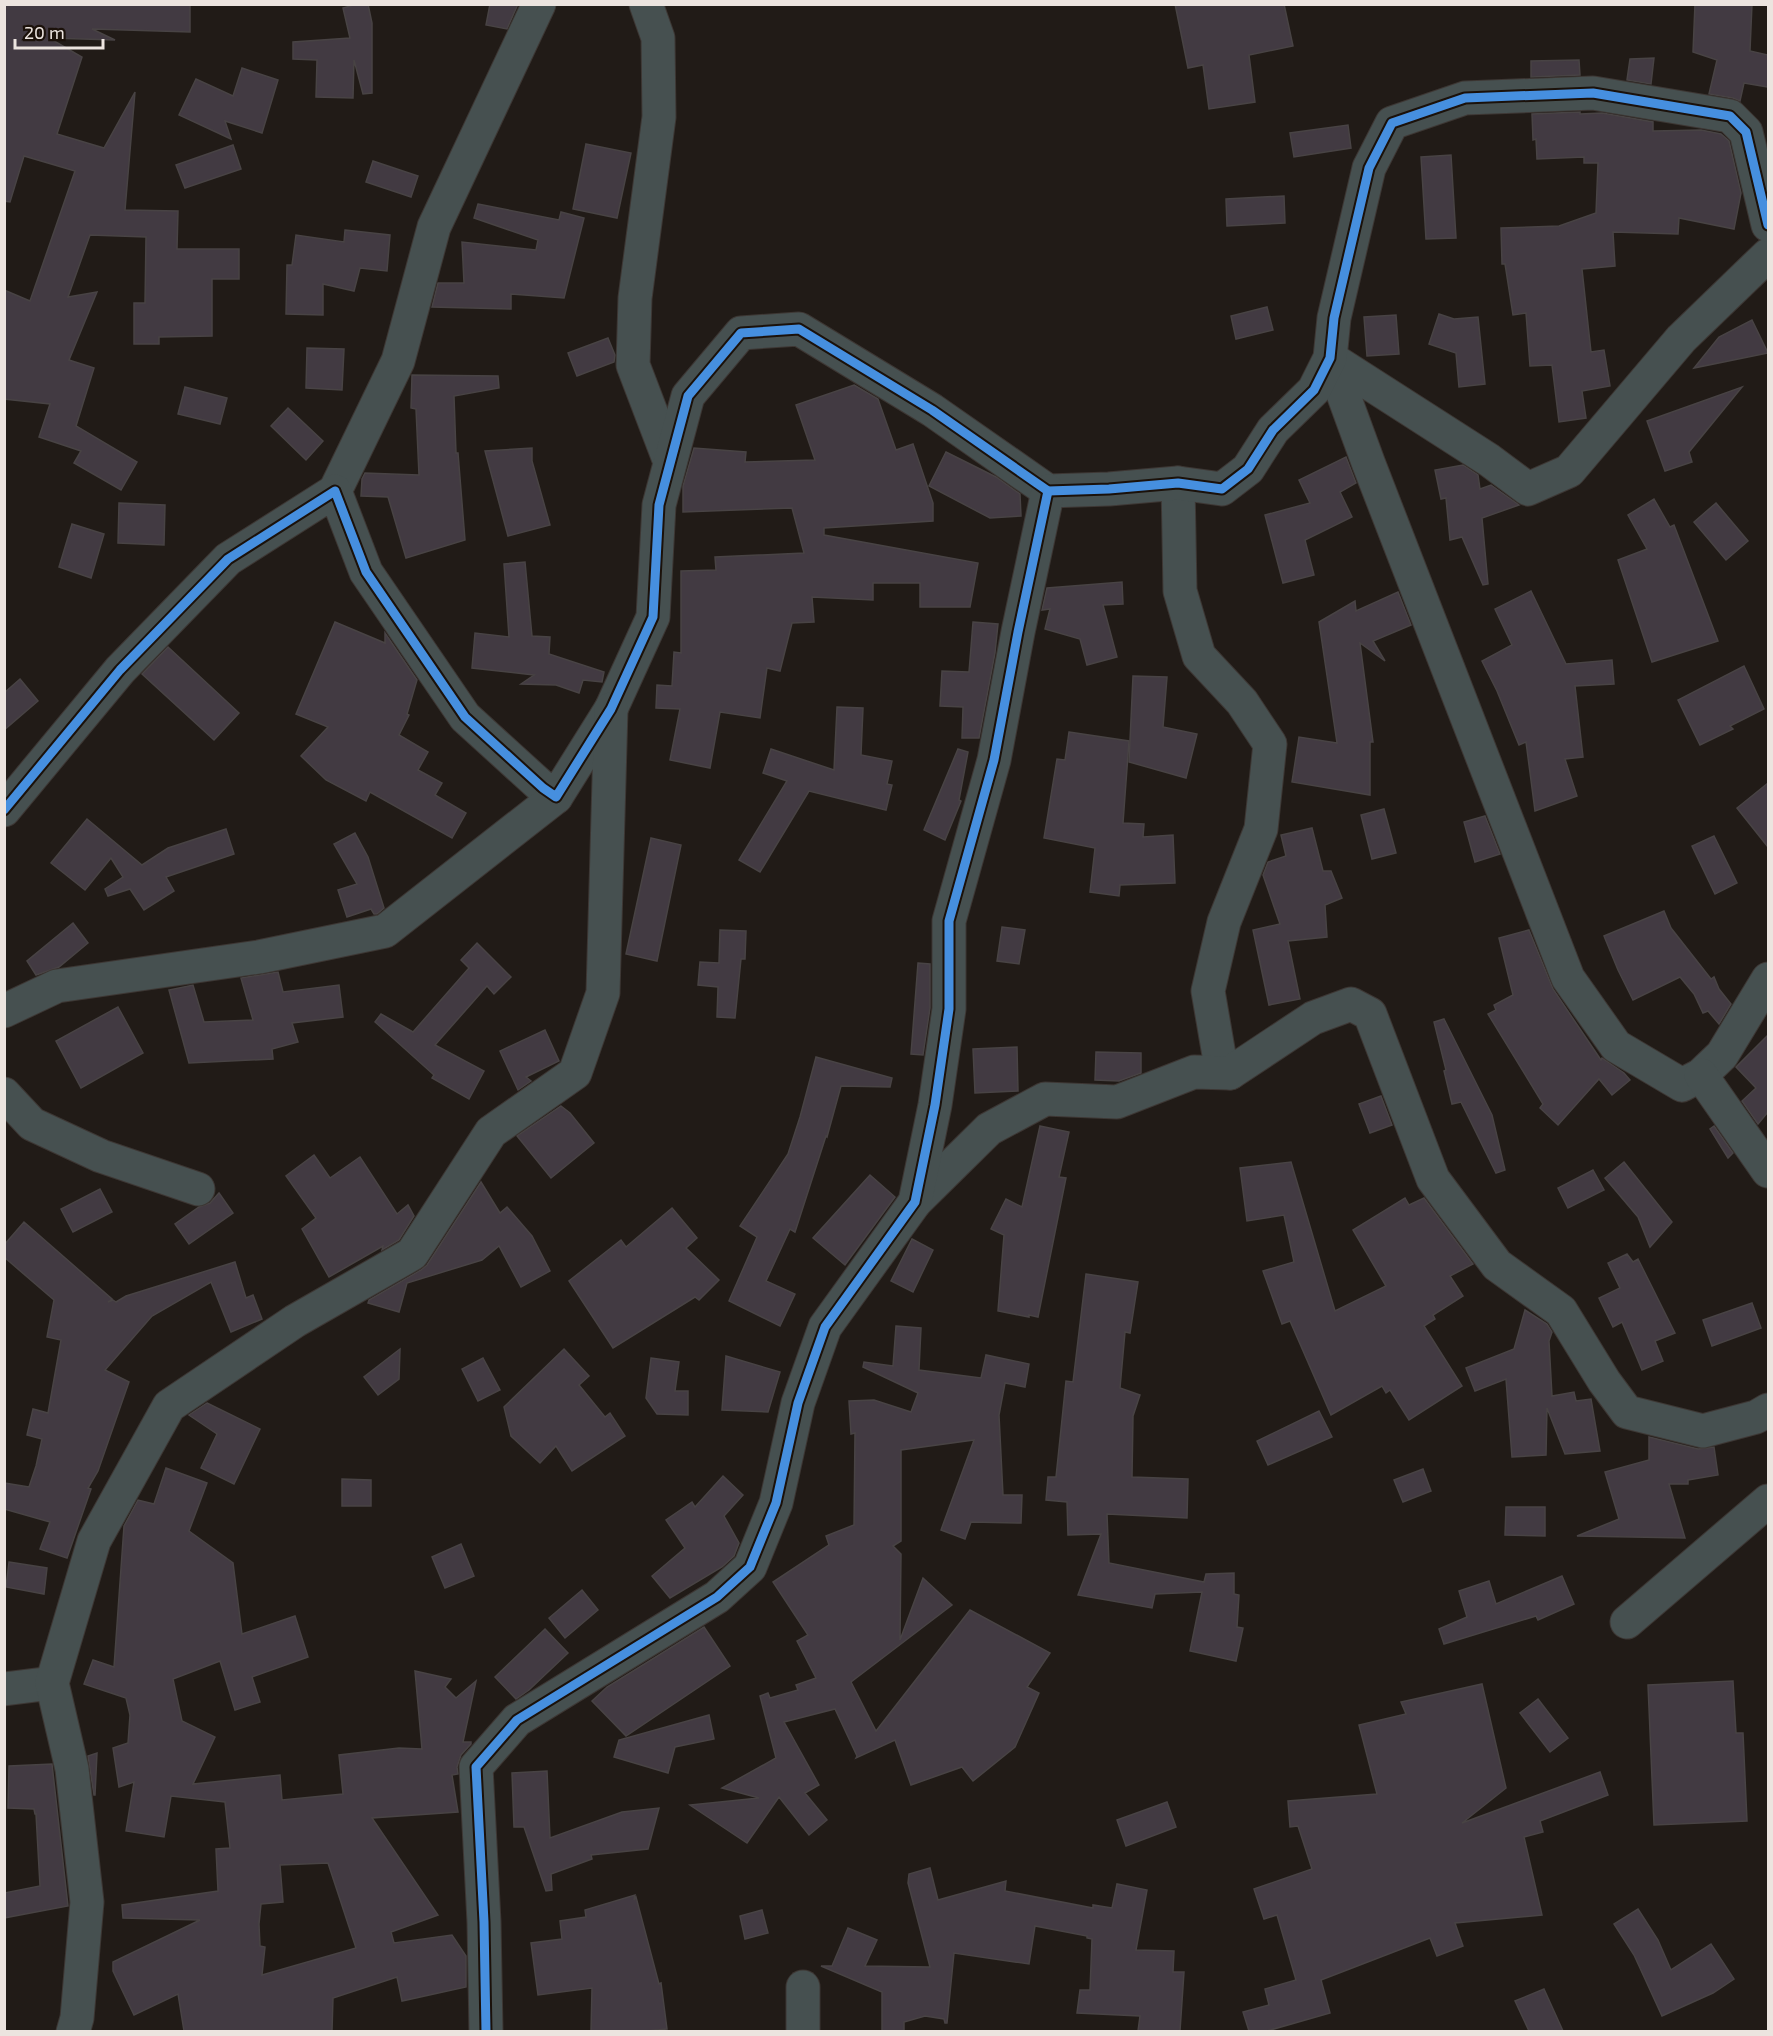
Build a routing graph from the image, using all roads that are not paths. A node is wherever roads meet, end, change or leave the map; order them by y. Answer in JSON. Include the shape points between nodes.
{"nodes":[{"id":1,"x":538,"y":4,"type":"edge"},
{"id":2,"x":645,"y":4,"type":"edge"},
{"id":3,"x":1768,"y":225,"type":"edge"},
{"id":4,"x":1768,"y":255,"type":"edge"},
{"id":5,"x":1330,"y":358,"type":"junction"},
{"id":6,"x":670,"y":462,"type":"junction"},
{"id":7,"x":1178,"y":483,"type":"junction"},
{"id":8,"x":1048,"y":490,"type":"junction"},
{"id":9,"x":335,"y":491,"type":"junction"},
{"id":10,"x":611,"y":709,"type":"junction"},
{"id":11,"x":556,"y":797,"type":"junction"},
{"id":12,"x":4,"y":810,"type":"edge"},
{"id":13,"x":1768,"y":979,"type":"edge"},
{"id":14,"x":4,"y":1011,"type":"edge"},
{"id":15,"x":1230,"y":1072,"type":"junction"},
{"id":16,"x":1701,"y":1075,"type":"junction"},
{"id":17,"x":4,"y":1094,"type":"edge"},
{"id":18,"x":1768,"y":1171,"type":"edge"},
{"id":19,"x":198,"y":1189,"type":"dead end"},
{"id":20,"x":915,"y":1202,"type":"junction"},
{"id":21,"x":1768,"y":1410,"type":"edge"},
{"id":22,"x":1768,"y":1501,"type":"edge"},
{"id":23,"x":1627,"y":1622,"type":"dead end"},
{"id":24,"x":52,"y":1683,"type":"junction"},
{"id":25,"x":4,"y":1689,"type":"edge"},
{"id":26,"x":803,"y":1987,"type":"dead end"},
{"id":27,"x":73,"y":2031,"type":"edge"},
{"id":28,"x":486,"y":2031,"type":"edge"},
{"id":29,"x":803,"y":2031,"type":"edge"}],
"edges":[{"from":1,"to":9,"type":"street","via":[[434,227],[398,361]]},
{"from":2,"to":6,"type":"street","via":[[658,38],[659,117],[635,298],[633,365]]},
{"from":3,"to":5,"type":"street","via":[[1746,132],[1730,116],[1593,93],[1465,98],[1392,123],[1369,168],[1334,318]]},
{"from":4,"to":5,"type":"street","via":[[1680,339],[1569,471],[1528,489]]},
{"from":5,"to":7,"type":"street","via":[[1314,390],[1273,430],[1248,469],[1222,489]]},
{"from":5,"to":16,"type":"street","via":[[1568,978],[1616,1046],[1682,1085]]},
{"from":6,"to":8,"type":"street","via":[[688,396],[741,333],[799,329],[932,410]]},
{"from":6,"to":10,"type":"street","via":[[659,505],[653,616]]},
{"from":7,"to":8,"type":"street"},
{"from":7,"to":15,"type":"street","via":[[1180,591],[1199,656],[1242,702],[1270,744],[1261,829],[1224,922],[1208,991],[1219,1055]]},
{"from":8,"to":20,"type":"street","via":[[994,760],[949,921],[949,1009]]},
{"from":9,"to":11,"type":"street","via":[[366,572],[465,717]]},
{"from":9,"to":12,"type":"street","via":[[228,559],[120,670]]},
{"from":10,"to":11,"type":"street"},
{"from":10,"to":24,"type":"street","via":[[603,993],[575,1073],[491,1132],[412,1254],[295,1321],[169,1406],[94,1541]]},
{"from":11,"to":14,"type":"street","via":[[385,931],[259,957],[57,986]]},
{"from":13,"to":16,"type":"street","via":[[1722,1055]]},
{"from":15,"to":20,"type":"street","via":[[1194,1072],[1117,1102],[1045,1099],[989,1129]]},
{"from":15,"to":21,"type":"street","via":[[1313,1018],[1351,1004],[1370,1014],[1433,1179],[1497,1265],[1561,1311],[1627,1412],[1702,1431],[1756,1417]]},
{"from":16,"to":18,"type":"street"},
{"from":17,"to":19,"type":"street","via":[[32,1124],[101,1156]]},
{"from":20,"to":28,"type":"street","via":[[825,1327],[798,1403],[776,1503],[750,1567],[717,1597],[517,1720],[476,1767]]},
{"from":22,"to":23,"type":"street"},
{"from":24,"to":25,"type":"street"},
{"from":24,"to":27,"type":"street","via":[[72,1769],[87,1902]]},
{"from":26,"to":29,"type":"street"}]}
